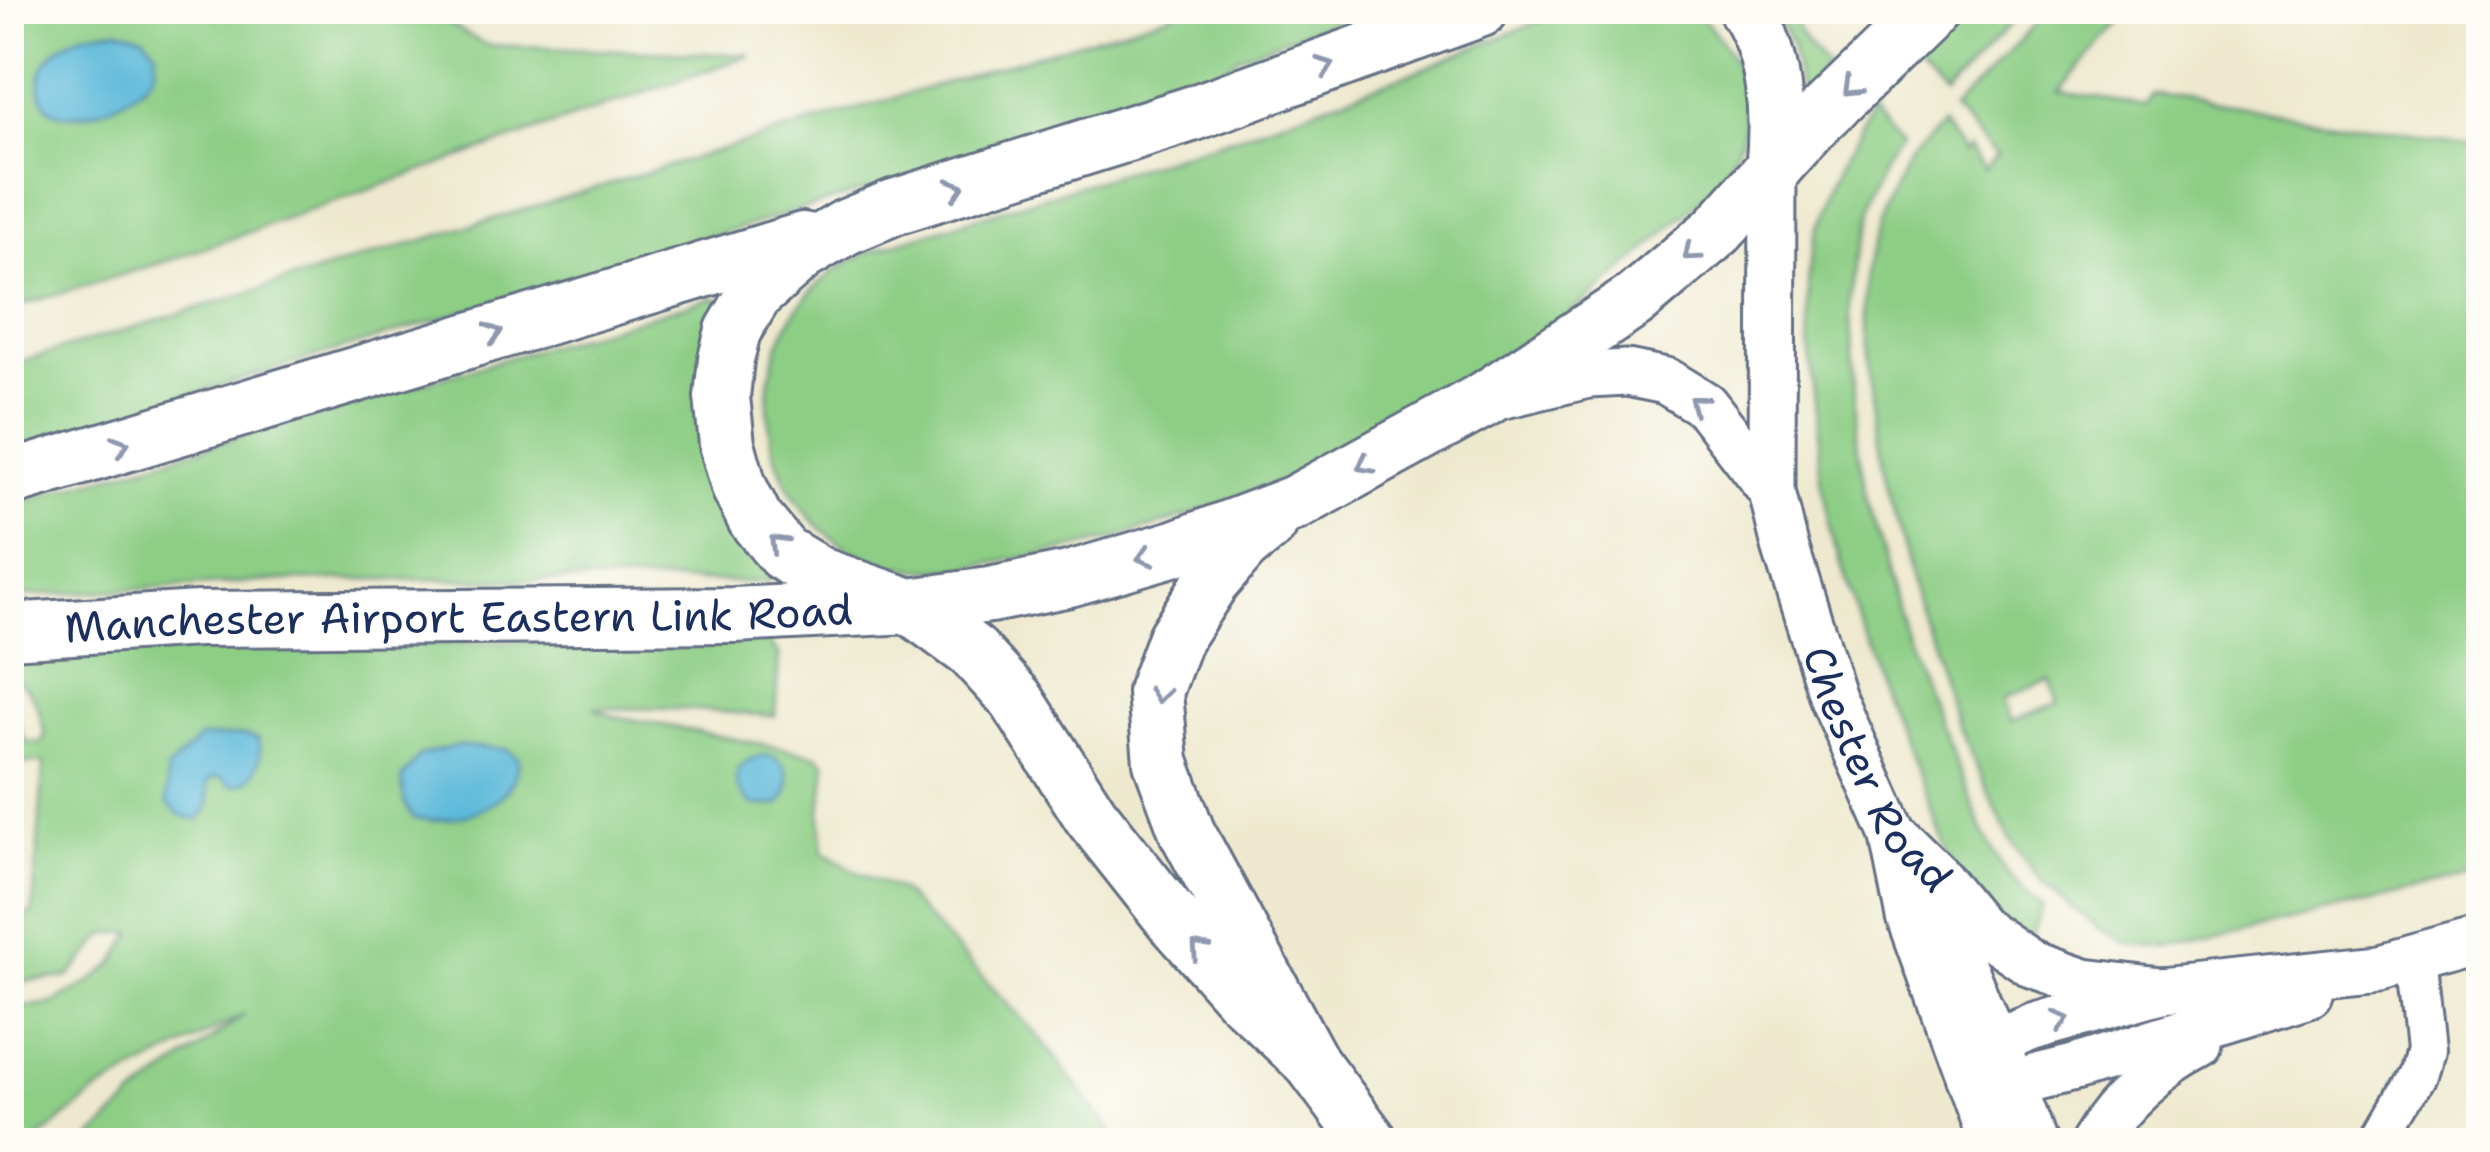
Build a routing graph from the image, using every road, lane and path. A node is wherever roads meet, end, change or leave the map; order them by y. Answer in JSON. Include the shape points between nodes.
{"nodes":[{"id":1,"x":1481,"y":9,"type":"edge"},
{"id":2,"x":1746,"y":9,"type":"edge"},
{"id":3,"x":1932,"y":9,"type":"edge"},
{"id":4,"x":1773,"y":170,"type":"junction"},
{"id":5,"x":846,"y":227,"type":"junction"},
{"id":6,"x":1485,"y":399,"type":"junction"},
{"id":7,"x":9,"y":479,"type":"edge"},
{"id":8,"x":1772,"y":492,"type":"junction"},
{"id":9,"x":1295,"y":503,"type":"junction"},
{"id":10,"x":910,"y":606,"type":"junction"},
{"id":11,"x":790,"y":612,"type":"junction"},
{"id":12,"x":9,"y":631,"type":"edge"},
{"id":13,"x":1091,"y":816,"type":"junction"},
{"id":14,"x":1893,"y":833,"type":"junction"},
{"id":15,"x":1933,"y":872,"type":"junction"},
{"id":16,"x":2481,"y":940,"type":"edge"},
{"id":17,"x":2397,"y":964,"type":"junction"},
{"id":18,"x":2162,"y":991,"type":"junction"},
{"id":19,"x":2283,"y":1003,"type":"junction"},
{"id":20,"x":1996,"y":1042,"type":"junction"},
{"id":21,"x":1311,"y":1062,"type":"junction"},
{"id":22,"x":1968,"y":1079,"type":"junction"},
{"id":23,"x":2014,"y":1083,"type":"junction"},
{"id":24,"x":1371,"y":1143,"type":"edge"},
{"id":25,"x":1992,"y":1143,"type":"edge"},
{"id":26,"x":2034,"y":1143,"type":"edge"},
{"id":27,"x":2092,"y":1143,"type":"edge"},
{"id":28,"x":2378,"y":1143,"type":"edge"}],
"edges":[{"from":5,"to":1,"type":"highway","one_way":true,"via":[[1191,115]]},
{"from":2,"to":4,"type":"highway","via":[[1765,47]]},
{"from":3,"to":4,"type":"highway","one_way":true},
{"from":4,"to":6,"type":"highway","one_way":true,"via":[[1634,301]]},
{"from":4,"to":8,"type":"main road","name":"Chester Road"},
{"from":7,"to":5,"type":"highway","one_way":true},
{"from":10,"to":5,"type":"highway","one_way":true,"via":[[820,575],[784,553],[755,519],[727,444],[722,397],[733,332],[755,294]]},
{"from":8,"to":6,"type":"main road","name":"Chester Road","one_way":true,"via":[[1705,405],[1666,381],[1588,375]]},
{"from":6,"to":9,"type":"highway","one_way":true},
{"from":8,"to":14,"type":"main road","name":"Chester Road","via":[[1833,698]]},
{"from":9,"to":10,"type":"highway","name":"Manchester Airport Eastern Link Road","one_way":true,"via":[[1069,579]]},
{"from":9,"to":21,"type":"highway","one_way":true,"via":[[1211,582],[1174,638],[1155,692],[1161,762],[1187,832]]},
{"from":10,"to":11,"type":"highway","name":"Manchester Airport Eastern Link Road"},
{"from":10,"to":13,"type":"highway","via":[[973,652],[1016,699]]},
{"from":11,"to":12,"type":"highway","name":"Manchester Airport Eastern Link Road","via":[[198,619]]},
{"from":11,"to":13,"type":"highway","via":[[890,637],[933,661]]},
{"from":21,"to":13,"type":"highway","one_way":true,"via":[[1241,996]]},
{"from":14,"to":15,"type":"main road","name":"Chester Road"},
{"from":14,"to":22,"type":"main road","via":[[1910,917]]},
{"from":15,"to":18,"type":"main road","via":[[1979,928],[2032,964],[2085,982]]},
{"from":15,"to":20,"type":"main road","name":"Chester Road","via":[[1950,937]]},
{"from":16,"to":17,"type":"main road"},
{"from":17,"to":18,"type":"main road"},
{"from":17,"to":19,"type":"main road"},
{"from":17,"to":28,"type":"street","via":[[2424,1052]]},
{"from":20,"to":18,"type":"main road","one_way":true},
{"from":19,"to":23,"type":"main road"},
{"from":19,"to":27,"type":"main road","via":[[2169,1061]]},
{"from":20,"to":22,"type":"main road"},
{"from":20,"to":23,"type":"main road","name":"Chester Road"},
{"from":21,"to":24,"type":"highway"},
{"from":22,"to":23,"type":"main road"},
{"from":22,"to":25,"type":"main road"},
{"from":23,"to":26,"type":"main road","name":"Chester Road"}]}
